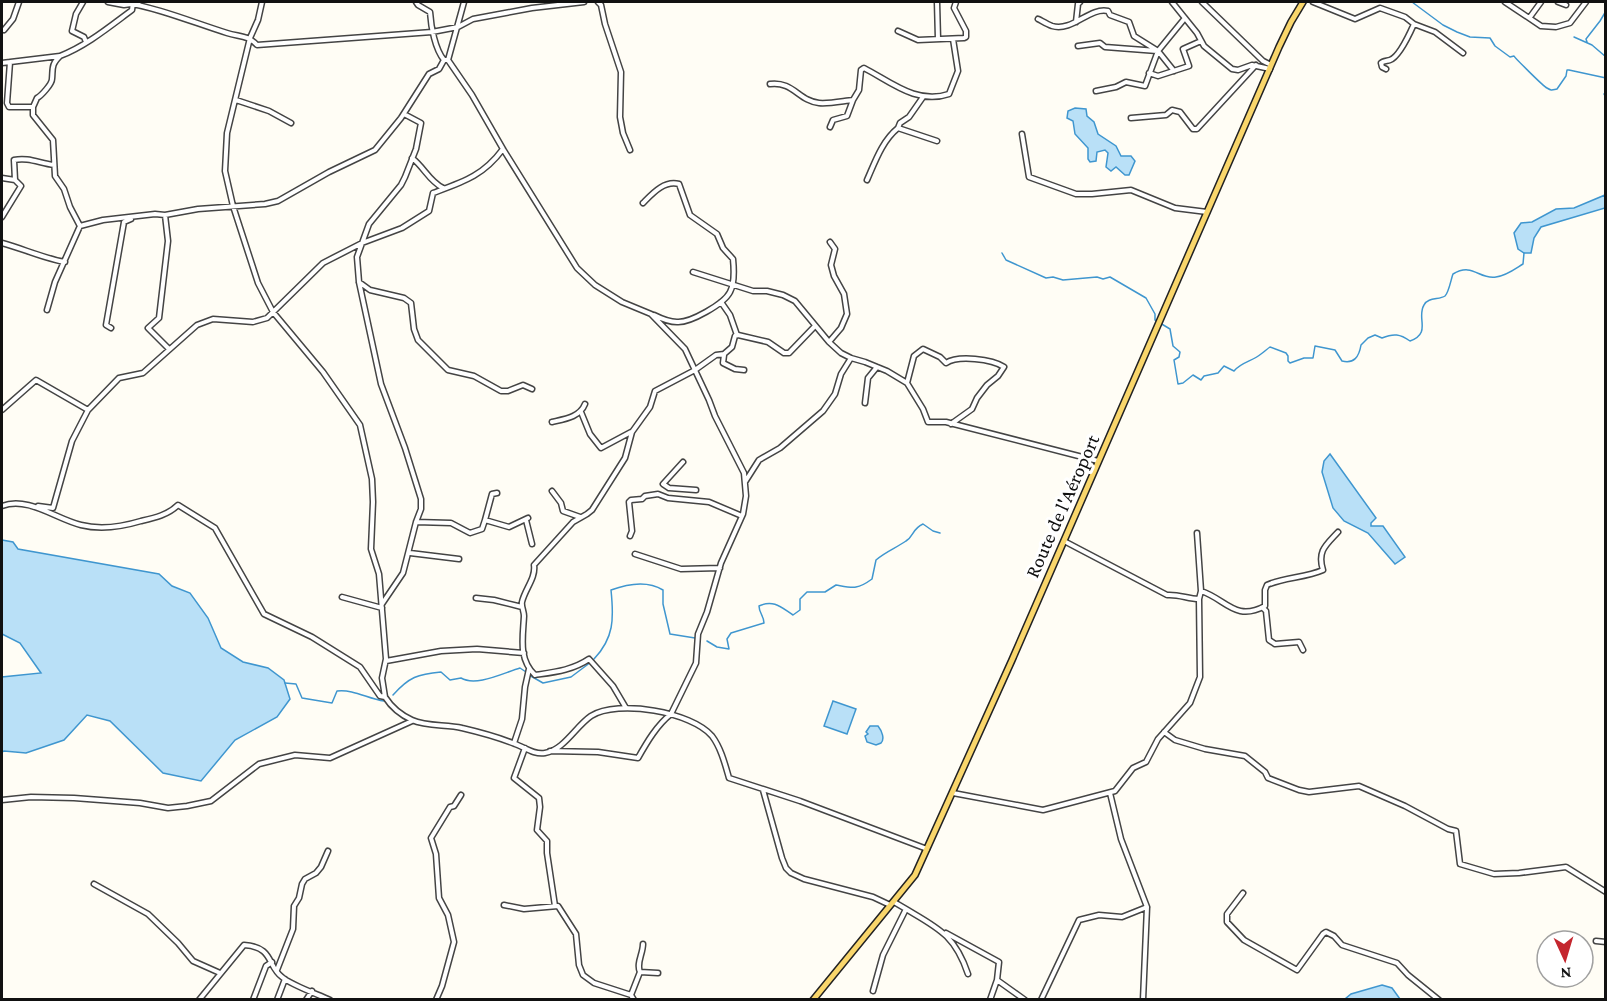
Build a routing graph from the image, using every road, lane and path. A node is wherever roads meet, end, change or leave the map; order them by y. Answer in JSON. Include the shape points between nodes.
{"nodes":[{"id":1,"x":19,"y":2,"type":"edge"},
{"id":2,"x":83,"y":2,"type":"edge"},
{"id":3,"x":108,"y":2,"type":"edge"},
{"id":4,"x":122,"y":2,"type":"edge"},
{"id":5,"x":136,"y":2,"type":"edge"},
{"id":6,"x":262,"y":2,"type":"edge"},
{"id":7,"x":416,"y":2,"type":"edge"},
{"id":8,"x":464,"y":2,"type":"edge"},
{"id":9,"x":584,"y":2,"type":"edge"},
{"id":10,"x":598,"y":2,"type":"edge"},
{"id":11,"x":937,"y":2,"type":"edge"},
{"id":12,"x":956,"y":2,"type":"edge"},
{"id":13,"x":1080,"y":2,"type":"edge"},
{"id":14,"x":1172,"y":2,"type":"edge"},
{"id":15,"x":1202,"y":2,"type":"edge"},
{"id":16,"x":1303,"y":2,"type":"edge"},
{"id":17,"x":1313,"y":2,"type":"edge"},
{"id":18,"x":1505,"y":2,"type":"edge"},
{"id":19,"x":1541,"y":2,"type":"edge"},
{"id":20,"x":1558,"y":2,"type":"edge"},
{"id":21,"x":1586,"y":2,"type":"edge"},
{"id":22,"x":1566,"y":5,"type":"dead end"},
{"id":23,"x":1530,"y":17,"type":"junction"},
{"id":24,"x":1185,"y":18,"type":"junction"},
{"id":25,"x":1038,"y":19,"type":"dead end"},
{"id":26,"x":1076,"y":22,"type":"junction"},
{"id":27,"x":1414,"y":24,"type":"junction"},
{"id":28,"x":458,"y":27,"type":"junction"},
{"id":29,"x":4,"y":30,"type":"dead end"},
{"id":30,"x":898,"y":31,"type":"dead end"},
{"id":31,"x":432,"y":32,"type":"junction"},
{"id":32,"x":250,"y":38,"type":"junction"},
{"id":33,"x":938,"y":39,"type":"junction"},
{"id":34,"x":953,"y":39,"type":"junction"},
{"id":35,"x":1201,"y":41,"type":"junction"},
{"id":36,"x":86,"y":42,"type":"junction"},
{"id":37,"x":1078,"y":46,"type":"dead end"},
{"id":38,"x":1158,"y":51,"type":"junction"},
{"id":39,"x":1463,"y":53,"type":"dead end"},
{"id":40,"x":60,"y":56,"type":"junction"},
{"id":41,"x":446,"y":60,"type":"junction"},
{"id":42,"x":10,"y":62,"type":"junction"},
{"id":43,"x":2,"y":63,"type":"edge"},
{"id":44,"x":1256,"y":65,"type":"junction"},
{"id":45,"x":1271,"y":67,"type":"junction"},
{"id":46,"x":1386,"y":69,"type":"dead end"},
{"id":47,"x":1174,"y":71,"type":"junction"},
{"id":48,"x":1149,"y":73,"type":"junction"},
{"id":49,"x":770,"y":84,"type":"dead end"},
{"id":50,"x":1096,"y":91,"type":"dead end"},
{"id":51,"x":924,"y":97,"type":"junction"},
{"id":52,"x":236,"y":100,"type":"junction"},
{"id":53,"x":853,"y":100,"type":"junction"},
{"id":54,"x":33,"y":107,"type":"junction"},
{"id":55,"x":404,"y":114,"type":"junction"},
{"id":56,"x":1131,"y":118,"type":"dead end"},
{"id":57,"x":291,"y":123,"type":"dead end"},
{"id":58,"x":830,"y":127,"type":"dead end"},
{"id":59,"x":898,"y":128,"type":"junction"},
{"id":60,"x":1022,"y":134,"type":"dead end"},
{"id":61,"x":938,"y":141,"type":"dead end"},
{"id":62,"x":502,"y":149,"type":"junction"},
{"id":63,"x":630,"y":150,"type":"dead end"},
{"id":64,"x":412,"y":158,"type":"junction"},
{"id":65,"x":54,"y":165,"type":"junction"},
{"id":66,"x":2,"y":178,"type":"edge"},
{"id":67,"x":15,"y":180,"type":"junction"},
{"id":68,"x":867,"y":180,"type":"dead end"},
{"id":69,"x":444,"y":189,"type":"junction"},
{"id":70,"x":643,"y":203,"type":"dead end"},
{"id":71,"x":233,"y":206,"type":"junction"},
{"id":72,"x":1208,"y":213,"type":"junction"},
{"id":73,"x":165,"y":215,"type":"junction"},
{"id":74,"x":138,"y":216,"type":"junction"},
{"id":75,"x":2,"y":217,"type":"edge"},
{"id":76,"x":80,"y":226,"type":"junction"},
{"id":77,"x":830,"y":242,"type":"dead end"},
{"id":78,"x":2,"y":243,"type":"edge"},
{"id":79,"x":362,"y":243,"type":"junction"},
{"id":80,"x":65,"y":262,"type":"junction"},
{"id":81,"x":693,"y":272,"type":"dead end"},
{"id":82,"x":359,"y":282,"type":"junction"},
{"id":83,"x":732,"y":285,"type":"junction"},
{"id":84,"x":721,"y":302,"type":"junction"},
{"id":85,"x":47,"y":310,"type":"dead end"},
{"id":86,"x":273,"y":312,"type":"junction"},
{"id":87,"x":651,"y":314,"type":"junction"},
{"id":88,"x":815,"y":326,"type":"junction"},
{"id":89,"x":111,"y":328,"type":"dead end"},
{"id":90,"x":737,"y":335,"type":"junction"},
{"id":91,"x":830,"y":342,"type":"junction"},
{"id":92,"x":169,"y":349,"type":"junction"},
{"id":93,"x":724,"y":354,"type":"junction"},
{"id":94,"x":850,"y":358,"type":"junction"},
{"id":95,"x":877,"y":368,"type":"junction"},
{"id":96,"x":695,"y":370,"type":"junction"},
{"id":97,"x":744,"y":370,"type":"dead end"},
{"id":98,"x":907,"y":383,"type":"junction"},
{"id":99,"x":532,"y":389,"type":"dead end"},
{"id":100,"x":865,"y":403,"type":"dead end"},
{"id":101,"x":585,"y":404,"type":"dead end"},
{"id":102,"x":2,"y":410,"type":"edge"},
{"id":103,"x":88,"y":410,"type":"junction"},
{"id":104,"x":581,"y":412,"type":"junction"},
{"id":105,"x":552,"y":422,"type":"dead end"},
{"id":106,"x":949,"y":423,"type":"junction"},
{"id":107,"x":632,"y":432,"type":"junction"},
{"id":108,"x":1098,"y":460,"type":"junction"},
{"id":109,"x":683,"y":462,"type":"dead end"},
{"id":110,"x":745,"y":483,"type":"junction"},
{"id":111,"x":669,"y":488,"type":"junction"},
{"id":112,"x":696,"y":490,"type":"dead end"},
{"id":113,"x":552,"y":491,"type":"dead end"},
{"id":114,"x":497,"y":493,"type":"dead end"},
{"id":115,"x":664,"y":495,"type":"junction"},
{"id":116,"x":2,"y":506,"type":"edge"},
{"id":117,"x":35,"y":506,"type":"junction"},
{"id":118,"x":741,"y":516,"type":"junction"},
{"id":119,"x":580,"y":517,"type":"junction"},
{"id":120,"x":485,"y":520,"type":"junction"},
{"id":121,"x":416,"y":522,"type":"junction"},
{"id":122,"x":1338,"y":532,"type":"dead end"},
{"id":123,"x":1197,"y":533,"type":"dead end"},
{"id":124,"x":630,"y":536,"type":"dead end"},
{"id":125,"x":1068,"y":543,"type":"junction"},
{"id":126,"x":532,"y":544,"type":"dead end"},
{"id":127,"x":410,"y":553,"type":"junction"},
{"id":128,"x":635,"y":554,"type":"dead end"},
{"id":129,"x":459,"y":559,"type":"dead end"},
{"id":130,"x":720,"y":568,"type":"junction"},
{"id":131,"x":1201,"y":591,"type":"junction"},
{"id":132,"x":342,"y":597,"type":"dead end"},
{"id":133,"x":476,"y":598,"type":"dead end"},
{"id":134,"x":1199,"y":599,"type":"junction"},
{"id":135,"x":382,"y":606,"type":"junction"},
{"id":136,"x":522,"y":608,"type":"junction"},
{"id":137,"x":1263,"y":608,"type":"junction"},
{"id":138,"x":1303,"y":650,"type":"dead end"},
{"id":139,"x":524,"y":653,"type":"junction"},
{"id":140,"x":386,"y":661,"type":"junction"},
{"id":141,"x":529,"y":669,"type":"junction"},
{"id":142,"x":385,"y":697,"type":"junction"},
{"id":143,"x":626,"y":708,"type":"junction"},
{"id":144,"x":671,"y":714,"type":"junction"},
{"id":145,"x":413,"y":721,"type":"junction"},
{"id":146,"x":1164,"y":732,"type":"junction"},
{"id":147,"x":514,"y":743,"type":"junction"},
{"id":148,"x":525,"y":748,"type":"junction"},
{"id":149,"x":549,"y":751,"type":"junction"},
{"id":150,"x":763,"y":790,"type":"junction"},
{"id":151,"x":953,"y":793,"type":"junction"},
{"id":152,"x":1110,"y":793,"type":"junction"},
{"id":153,"x":461,"y":795,"type":"dead end"},
{"id":154,"x":2,"y":800,"type":"edge"},
{"id":155,"x":927,"y":849,"type":"junction"},
{"id":156,"x":328,"y":851,"type":"dead end"},
{"id":157,"x":94,"y":884,"type":"dead end"},
{"id":158,"x":1605,"y":892,"type":"edge"},
{"id":159,"x":1243,"y":893,"type":"dead end"},
{"id":160,"x":892,"y":904,"type":"junction"},
{"id":161,"x":504,"y":905,"type":"dead end"},
{"id":162,"x":555,"y":906,"type":"junction"},
{"id":163,"x":1147,"y":907,"type":"junction"},
{"id":164,"x":906,"y":909,"type":"junction"},
{"id":165,"x":946,"y":933,"type":"junction"},
{"id":166,"x":1596,"y":941,"type":"dead end"},
{"id":167,"x":1605,"y":942,"type":"edge"},
{"id":168,"x":643,"y":944,"type":"dead end"},
{"id":169,"x":272,"y":962,"type":"junction"},
{"id":170,"x":277,"y":971,"type":"junction"},
{"id":171,"x":640,"y":972,"type":"junction"},
{"id":172,"x":220,"y":973,"type":"junction"},
{"id":173,"x":658,"y":973,"type":"dead end"},
{"id":174,"x":968,"y":974,"type":"dead end"},
{"id":175,"x":285,"y":979,"type":"junction"},
{"id":176,"x":997,"y":980,"type":"junction"},
{"id":177,"x":873,"y":991,"type":"dead end"},
{"id":178,"x":312,"y":992,"type":"junction"},
{"id":179,"x":632,"y":997,"type":"edge"},
{"id":180,"x":199,"y":999,"type":"edge"},
{"id":181,"x":253,"y":999,"type":"edge"},
{"id":182,"x":277,"y":999,"type":"edge"},
{"id":183,"x":306,"y":999,"type":"edge"},
{"id":184,"x":330,"y":999,"type":"edge"},
{"id":185,"x":436,"y":999,"type":"edge"},
{"id":186,"x":813,"y":999,"type":"edge"},
{"id":187,"x":990,"y":999,"type":"edge"},
{"id":188,"x":1025,"y":999,"type":"edge"},
{"id":189,"x":1041,"y":999,"type":"edge"},
{"id":190,"x":1143,"y":999,"type":"edge"},
{"id":191,"x":1439,"y":999,"type":"edge"}],
"edges":[{"from":1,"to":29,"type":"street"},
{"from":2,"to":36,"type":"street","via":[[72,31]]},
{"from":3,"to":5,"type":"street"},
{"from":4,"to":5,"type":"street"},
{"from":5,"to":32,"type":"street"},
{"from":5,"to":36,"type":"street","via":[[132,10]]},
{"from":6,"to":32,"type":"street"},
{"from":7,"to":31,"type":"street","via":[[430,12]]},
{"from":8,"to":28,"type":"street"},
{"from":9,"to":28,"type":"street","via":[[472,19]]},
{"from":10,"to":63,"type":"street","via":[[621,72],[620,117]]},
{"from":11,"to":33,"type":"street"},
{"from":12,"to":34,"type":"street","via":[[954,8],[966,37]]},
{"from":13,"to":26,"type":"street"},
{"from":14,"to":24,"type":"street"},
{"from":15,"to":45,"type":"street"},
{"from":16,"to":45,"type":"main road","name":"Route de l'Aéroport"},
{"from":17,"to":27,"type":"street","via":[[1355,19],[1380,8]]},
{"from":18,"to":23,"type":"street"},
{"from":19,"to":23,"type":"street"},
{"from":20,"to":22,"type":"street"},
{"from":21,"to":23,"type":"street","via":[[1570,23],[1550,28]]},
{"from":24,"to":35,"type":"street"},
{"from":24,"to":38,"type":"street"},
{"from":25,"to":26,"type":"street","via":[[1065,27]]},
{"from":26,"to":38,"type":"street","via":[[1101,9],[1108,10],[1110,15],[1129,22],[1134,36]]},
{"from":27,"to":39,"type":"street","via":[[1435,32]]},
{"from":27,"to":46,"type":"street","via":[[1395,56],[1381,63]]},
{"from":28,"to":31,"type":"street"},
{"from":28,"to":41,"type":"street"},
{"from":30,"to":33,"type":"street","via":[[918,40]]},
{"from":31,"to":32,"type":"street","via":[[257,45]]},
{"from":31,"to":41,"type":"street"},
{"from":32,"to":52,"type":"street"},
{"from":33,"to":34,"type":"street"},
{"from":34,"to":51,"type":"street","via":[[958,71],[949,94]]},
{"from":35,"to":44,"type":"street","via":[[1232,69]]},
{"from":35,"to":47,"type":"street","via":[[1184,49],[1189,66]]},
{"from":36,"to":40,"type":"street"},
{"from":37,"to":38,"type":"street","via":[[1100,43],[1105,47]]},
{"from":38,"to":47,"type":"street"},
{"from":38,"to":48,"type":"street"},
{"from":40,"to":42,"type":"street"},
{"from":40,"to":54,"type":"street","via":[[54,62],[51,83]]},
{"from":41,"to":55,"type":"street","via":[[429,74]]},
{"from":41,"to":62,"type":"street","via":[[472,95]]},
{"from":42,"to":43,"type":"street"},
{"from":42,"to":54,"type":"street","via":[[9,107]]},
{"from":44,"to":45,"type":"street"},
{"from":44,"to":56,"type":"street","via":[[1197,129],[1180,112],[1172,110],[1166,115]]},
{"from":45,"to":72,"type":"main road","name":"Route de l'Aéroport"},
{"from":47,"to":48,"type":"street","via":[[1158,76]]},
{"from":48,"to":50,"type":"street","via":[[1145,86],[1126,82]]},
{"from":49,"to":53,"type":"street","via":[[780,83],[819,103]]},
{"from":51,"to":53,"type":"street","via":[[914,96],[864,68]]},
{"from":51,"to":59,"type":"street"},
{"from":52,"to":57,"type":"street"},
{"from":52,"to":71,"type":"street","via":[[225,171]]},
{"from":53,"to":58,"type":"street","via":[[847,116],[833,120]]},
{"from":54,"to":65,"type":"street","via":[[33,115],[53,140]]},
{"from":55,"to":64,"type":"street","via":[[421,123]]},
{"from":55,"to":71,"type":"street","via":[[375,150],[278,201]]},
{"from":59,"to":61,"type":"street"},
{"from":59,"to":68,"type":"street","via":[[884,143]]},
{"from":60,"to":72,"type":"street","via":[[1029,177],[1076,194],[1131,190],[1175,208]]},
{"from":62,"to":69,"type":"street","via":[[492,163],[468,181]]},
{"from":62,"to":87,"type":"street","via":[[577,268],[622,302]]},
{"from":64,"to":69,"type":"street"},
{"from":64,"to":79,"type":"street","via":[[401,185],[369,224]]},
{"from":65,"to":67,"type":"street","via":[[16,159]]},
{"from":65,"to":76,"type":"street","via":[[55,176]]},
{"from":66,"to":67,"type":"street"},
{"from":67,"to":75,"type":"street","via":[[21,186]]},
{"from":69,"to":79,"type":"street","via":[[433,193],[429,211],[402,228]]},
{"from":70,"to":83,"type":"street","via":[[663,186],[679,184],[690,215],[717,234],[733,259]]},
{"from":71,"to":73,"type":"street"},
{"from":71,"to":86,"type":"street","via":[[258,283]]},
{"from":72,"to":108,"type":"main road","name":"Route de l'Aéroport"},
{"from":73,"to":74,"type":"street"},
{"from":73,"to":92,"type":"street","via":[[168,241],[159,318],[148,328]]},
{"from":74,"to":76,"type":"street"},
{"from":74,"to":89,"type":"street","via":[[124,222],[106,325]]},
{"from":76,"to":80,"type":"street"},
{"from":77,"to":91,"type":"street","via":[[835,249],[831,265],[844,294],[847,314]]},
{"from":78,"to":80,"type":"street"},
{"from":79,"to":82,"type":"street","via":[[357,257]]},
{"from":79,"to":86,"type":"street","via":[[323,263]]},
{"from":80,"to":85,"type":"street"},
{"from":81,"to":83,"type":"street"},
{"from":82,"to":99,"type":"street","via":[[370,290],[411,303],[418,340],[448,370],[474,376],[501,391],[523,385]]},
{"from":82,"to":121,"type":"street","via":[[381,384],[421,499]]},
{"from":83,"to":84,"type":"street"},
{"from":83,"to":88,"type":"street","via":[[789,298]]},
{"from":84,"to":87,"type":"street","via":[[680,323]]},
{"from":84,"to":90,"type":"street"},
{"from":86,"to":92,"type":"street","via":[[252,322],[213,319],[197,324]]},
{"from":86,"to":135,"type":"street","via":[[323,372],[360,425],[372,479],[371,549],[379,574]]},
{"from":87,"to":96,"type":"street","via":[[685,349]]},
{"from":88,"to":90,"type":"street","via":[[789,353],[762,340]]},
{"from":88,"to":91,"type":"street"},
{"from":90,"to":93,"type":"street"},
{"from":91,"to":94,"type":"street"},
{"from":92,"to":103,"type":"street","via":[[143,373],[119,378]]},
{"from":93,"to":96,"type":"street"},
{"from":93,"to":97,"type":"street","via":[[723,363]]},
{"from":94,"to":95,"type":"street"},
{"from":94,"to":110,"type":"street","via":[[824,411],[780,448],[759,460]]},
{"from":95,"to":98,"type":"street"},
{"from":95,"to":100,"type":"street","via":[[868,378]]},
{"from":96,"to":107,"type":"street","via":[[655,391],[650,407]]},
{"from":96,"to":110,"type":"street","via":[[744,473]]},
{"from":98,"to":106,"type":"street","via":[[928,422]]},
{"from":98,"to":106,"type":"street","via":[[914,356],[923,350],[946,363],[958,357],[997,362],[1004,367],[976,398],[972,409]]},
{"from":101,"to":104,"type":"street"},
{"from":102,"to":103,"type":"street","via":[[36,380]]},
{"from":103,"to":117,"type":"street","via":[[72,441],[53,508]]},
{"from":104,"to":105,"type":"street"},
{"from":104,"to":107,"type":"street","via":[[598,447]]},
{"from":106,"to":108,"type":"street"},
{"from":107,"to":119,"type":"street","via":[[625,458],[592,510]]},
{"from":108,"to":125,"type":"main road","name":"Route de l'Aéroport"},
{"from":109,"to":111,"type":"street","via":[[663,484]]},
{"from":110,"to":118,"type":"street"},
{"from":111,"to":112,"type":"street"},
{"from":111,"to":115,"type":"street"},
{"from":113,"to":119,"type":"street","via":[[563,511]]},
{"from":114,"to":120,"type":"street","via":[[492,494]]},
{"from":115,"to":118,"type":"street","via":[[709,502]]},
{"from":115,"to":124,"type":"street","via":[[629,502]]},
{"from":116,"to":117,"type":"street"},
{"from":117,"to":142,"type":"street","via":[[83,526],[117,528],[155,518],[178,505],[215,528],[264,614],[312,637],[360,667],[380,696]]},
{"from":118,"to":130,"type":"street"},
{"from":119,"to":136,"type":"street","via":[[534,566]]},
{"from":120,"to":121,"type":"street","via":[[482,529],[470,532],[451,523]]},
{"from":120,"to":126,"type":"street","via":[[509,527],[527,519]]},
{"from":121,"to":127,"type":"street"},
{"from":122,"to":137,"type":"street","via":[[1319,559],[1323,570],[1267,585]]},
{"from":123,"to":131,"type":"street"},
{"from":125,"to":134,"type":"street","via":[[1167,595]]},
{"from":125,"to":151,"type":"main road","name":"Route de l'Aéroport"},
{"from":127,"to":129,"type":"street"},
{"from":127,"to":135,"type":"street","via":[[404,573]]},
{"from":128,"to":130,"type":"street","via":[[681,568]]},
{"from":130,"to":144,"type":"street","via":[[698,634],[696,663]]},
{"from":131,"to":134,"type":"street"},
{"from":131,"to":137,"type":"street","via":[[1237,611]]},
{"from":132,"to":135,"type":"street"},
{"from":133,"to":136,"type":"street"},
{"from":134,"to":146,"type":"street","via":[[1200,677],[1190,702]]},
{"from":135,"to":140,"type":"street"},
{"from":136,"to":139,"type":"street"},
{"from":137,"to":138,"type":"street","via":[[1269,640],[1275,644],[1299,642]]},
{"from":139,"to":140,"type":"street","via":[[441,651]]},
{"from":139,"to":141,"type":"street"},
{"from":140,"to":142,"type":"street","via":[[382,678]]},
{"from":141,"to":143,"type":"street","via":[[535,675],[560,672],[589,659]]},
{"from":141,"to":147,"type":"street","via":[[522,719]]},
{"from":142,"to":145,"type":"street","via":[[392,708]]},
{"from":143,"to":144,"type":"street"},
{"from":143,"to":149,"type":"street","via":[[592,716]]},
{"from":144,"to":149,"type":"street","via":[[638,758]]},
{"from":144,"to":150,"type":"street","via":[[703,727],[724,760],[729,778]]},
{"from":145,"to":147,"type":"street","via":[[461,727]]},
{"from":145,"to":154,"type":"street","via":[[330,758],[295,755],[259,764],[211,801],[187,806],[168,808],[74,798]]},
{"from":146,"to":152,"type":"street","via":[[1146,762],[1133,768]]},
{"from":146,"to":158,"type":"street","via":[[1175,741],[1245,756],[1268,778],[1299,790],[1359,786],[1387,798],[1456,831],[1460,864],[1464,867],[1494,874],[1566,867]]},
{"from":147,"to":148,"type":"street"},
{"from":148,"to":149,"type":"street","via":[[537,753]]},
{"from":148,"to":162,"type":"street","via":[[514,778],[539,798],[537,831],[547,841]]},
{"from":150,"to":155,"type":"street"},
{"from":150,"to":160,"type":"street","via":[[790,873]]},
{"from":151,"to":152,"type":"street","via":[[1042,810]]},
{"from":151,"to":155,"type":"main road","name":"Route de l'Aéroport"},
{"from":152,"to":163,"type":"street","via":[[1121,839]]},
{"from":153,"to":185,"type":"street","via":[[431,838],[439,898],[448,915],[454,942]]},
{"from":155,"to":160,"type":"main road","name":"Route de l'Aéroport","via":[[915,875]]},
{"from":156,"to":170,"type":"street","via":[[321,867],[302,884],[294,906],[293,929]]},
{"from":157,"to":172,"type":"street","via":[[148,914],[193,962]]},
{"from":159,"to":191,"type":"street","via":[[1227,914],[1232,930],[1297,970],[1326,932],[1342,945],[1397,963]]},
{"from":160,"to":164,"type":"street"},
{"from":160,"to":186,"type":"main road","name":"Route de l'Aéroport"},
{"from":161,"to":162,"type":"street","via":[[524,909]]},
{"from":162,"to":179,"type":"street","via":[[576,934],[583,975]]},
{"from":163,"to":189,"type":"street","via":[[1122,917],[1099,915],[1079,920]]},
{"from":163,"to":190,"type":"street"},
{"from":164,"to":165,"type":"street"},
{"from":164,"to":177,"type":"street","via":[[882,956]]},
{"from":165,"to":174,"type":"street"},
{"from":165,"to":176,"type":"street","via":[[999,962]]},
{"from":166,"to":167,"type":"street"},
{"from":168,"to":171,"type":"street"},
{"from":169,"to":170,"type":"street"},
{"from":169,"to":172,"type":"street","via":[[266,954],[244,945]]},
{"from":169,"to":181,"type":"street"},
{"from":170,"to":175,"type":"street"},
{"from":171,"to":173,"type":"street"},
{"from":171,"to":179,"type":"street"},
{"from":172,"to":180,"type":"street"},
{"from":175,"to":178,"type":"street"},
{"from":175,"to":182,"type":"street"},
{"from":176,"to":187,"type":"street"},
{"from":176,"to":188,"type":"street"},
{"from":178,"to":183,"type":"street"},
{"from":178,"to":184,"type":"street"}]}
